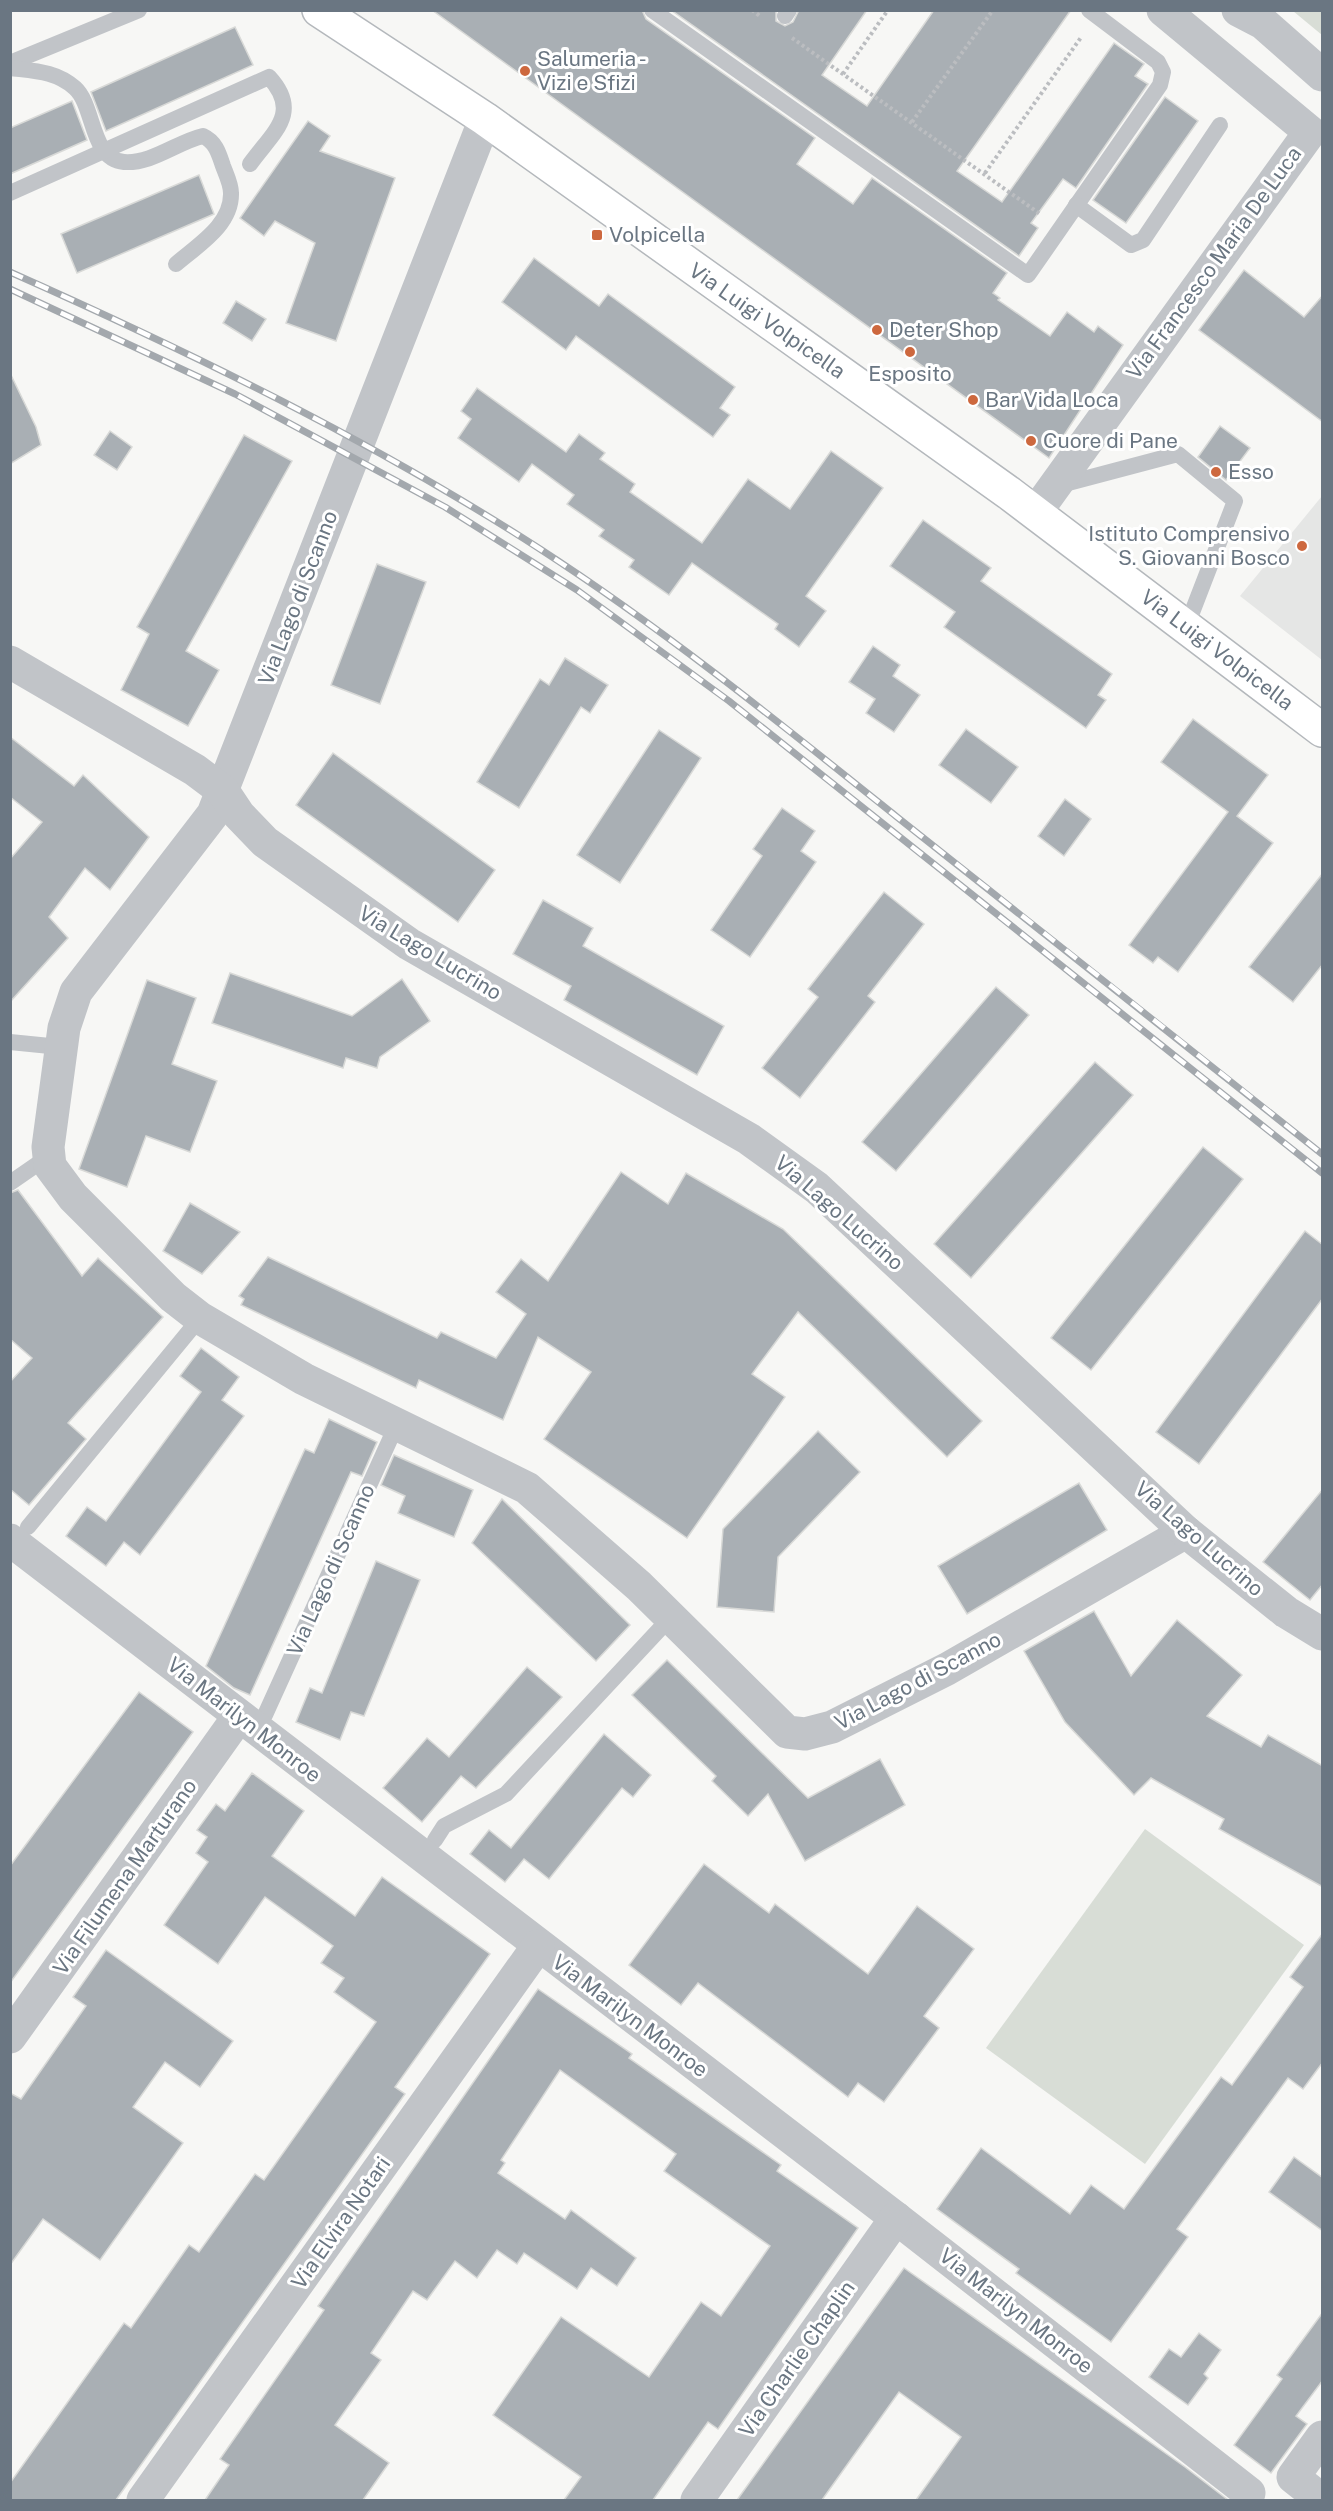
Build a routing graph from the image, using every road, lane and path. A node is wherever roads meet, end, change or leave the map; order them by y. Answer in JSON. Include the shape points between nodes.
{"nodes":[{"id":1,"x":139,"y":10,"type":"edge"},
{"id":2,"x":319,"y":10,"type":"edge"},
{"id":3,"x":652,"y":10,"type":"edge"},
{"id":4,"x":752,"y":10,"type":"edge"},
{"id":5,"x":888,"y":10,"type":"edge"},
{"id":6,"x":993,"y":10,"type":"edge"},
{"id":7,"x":1163,"y":10,"type":"edge"},
{"id":8,"x":1238,"y":10,"type":"edge"},
{"id":9,"x":1093,"y":13,"type":"edge"},
{"id":10,"x":769,"y":22,"type":"dead end"},
{"id":11,"x":787,"y":35,"type":"dead end"},
{"id":12,"x":10,"y":63,"type":"edge"},
{"id":13,"x":10,"y":68,"type":"edge"},
{"id":14,"x":843,"y":74,"type":"junction"},
{"id":15,"x":1323,"y":75,"type":"edge"},
{"id":16,"x":485,"y":119,"type":"junction"},
{"id":17,"x":912,"y":122,"type":"junction"},
{"id":18,"x":1220,"y":125,"type":"dead end"},
{"id":19,"x":104,"y":150,"type":"junction"},
{"id":20,"x":250,"y":164,"type":"dead end"},
{"id":21,"x":985,"y":173,"type":"junction"},
{"id":22,"x":10,"y":193,"type":"edge"},
{"id":23,"x":1076,"y":205,"type":"junction"},
{"id":24,"x":1059,"y":228,"type":"junction"},
{"id":25,"x":176,"y":264,"type":"dead end"},
{"id":26,"x":1044,"y":499,"type":"junction"},
{"id":27,"x":1186,"y":628,"type":"junction"},
{"id":28,"x":10,"y":662,"type":"edge"},
{"id":29,"x":1323,"y":730,"type":"edge"},
{"id":30,"x":223,"y":791,"type":"junction"},
{"id":31,"x":10,"y":1042,"type":"edge"},
{"id":32,"x":60,"y":1047,"type":"junction"},
{"id":33,"x":49,"y":1156,"type":"junction"},
{"id":34,"x":10,"y":1183,"type":"edge"},
{"id":35,"x":200,"y":1318,"type":"junction"},
{"id":36,"x":397,"y":1424,"type":"junction"},
{"id":37,"x":1186,"y":1532,"type":"junction"},
{"id":38,"x":19,"y":1533,"type":"edge"},
{"id":39,"x":671,"y":1617,"type":"junction"},
{"id":40,"x":1323,"y":1635,"type":"edge"},
{"id":41,"x":252,"y":1716,"type":"junction"},
{"id":42,"x":435,"y":1840,"type":"dead end"},
{"id":43,"x":538,"y":1946,"type":"junction"},
{"id":44,"x":10,"y":2037,"type":"edge"},
{"id":45,"x":896,"y":2218,"type":"junction"},
{"id":46,"x":1323,"y":2437,"type":"edge"},
{"id":47,"x":1293,"y":2477,"type":"junction"},
{"id":48,"x":1245,"y":2497,"type":"edge"},
{"id":49,"x":143,"y":2500,"type":"edge"},
{"id":50,"x":697,"y":2500,"type":"edge"},
{"id":51,"x":1323,"y":2500,"type":"edge"}],
"edges":[{"from":1,"to":12,"type":"lane"},
{"from":2,"to":16,"type":"street","name":"Via Luigi Volpicella"},
{"from":3,"to":24,"type":"lane","via":[[1028,275]]},
{"from":4,"to":10,"type":"path"},
{"from":5,"to":14,"type":"path"},
{"from":6,"to":17,"type":"path"},
{"from":7,"to":26,"type":"street","name":"Via Francesco Maria De Luca","via":[[1310,132]]},
{"from":8,"to":15,"type":"street","via":[[1263,23]]},
{"from":9,"to":21,"type":"path"},
{"from":9,"to":23,"type":"lane","via":[[1158,62],[1163,72],[1160,84]]},
{"from":11,"to":14,"type":"path"},
{"from":13,"to":19,"type":"lane","via":[[46,72],[78,90]]},
{"from":14,"to":17,"type":"path"},
{"from":16,"to":26,"type":"street","name":"Via Luigi Volpicella"},
{"from":16,"to":30,"type":"street","name":"Via Lago di Scanno"},
{"from":17,"to":21,"type":"path"},
{"from":18,"to":23,"type":"lane","via":[[1137,244],[1131,245]]},
{"from":19,"to":20,"type":"lane","via":[[269,77],[284,96],[285,115]]},
{"from":19,"to":22,"type":"lane"},
{"from":19,"to":25,"type":"lane","via":[[119,160],[130,161],[203,136],[218,151],[231,191],[229,210],[213,232]]},
{"from":21,"to":24,"type":"path"},
{"from":23,"to":24,"type":"lane"},
{"from":26,"to":27,"type":"street","name":"Via Luigi Volpicella"},
{"from":26,"to":27,"type":"lane","via":[[1178,454],[1235,501]]},
{"from":27,"to":29,"type":"street","name":"Via Luigi Volpicella"},
{"from":28,"to":30,"type":"street","name":"Via Lago Lucrino","via":[[161,748]]},
{"from":30,"to":32,"type":"street","name":"Via Lago di Scanno","via":[[213,814],[76,992]]},
{"from":30,"to":37,"type":"street","name":"Via Lago Lucrino","via":[[265,842],[409,944],[749,1139],[808,1181]]},
{"from":31,"to":32,"type":"lane"},
{"from":32,"to":33,"type":"street","name":"Via Lago di Scanno","via":[[48,1134]]},
{"from":33,"to":34,"type":"lane"},
{"from":33,"to":35,"type":"street","name":"Via Lago di Scanno","via":[[50,1166],[73,1197],[172,1297]]},
{"from":35,"to":36,"type":"street","name":"Via Lago di Scanno","via":[[304,1379]]},
{"from":35,"to":38,"type":"lane"},
{"from":36,"to":39,"type":"street","name":"Via Lago di Scanno","via":[[527,1488]]},
{"from":36,"to":41,"type":"lane","name":"Via Lago di Scanno"},
{"from":37,"to":39,"type":"street","name":"Via Lago di Scanno","via":[[947,1669],[832,1727],[805,1734],[787,1732],[778,1725]]},
{"from":37,"to":40,"type":"street","name":"Via Lago Lucrino","via":[[1286,1612]]},
{"from":38,"to":41,"type":"street","name":"Via Marilyn Monroe"},
{"from":39,"to":42,"type":"lane","via":[[506,1794],[444,1826]]},
{"from":41,"to":43,"type":"street","name":"Via Marilyn Monroe"},
{"from":41,"to":44,"type":"street","name":"Via Filumena Marturano"},
{"from":43,"to":45,"type":"street","name":"Via Marilyn Monroe"},
{"from":43,"to":49,"type":"street","name":"Via Elvira Notari"},
{"from":45,"to":48,"type":"street","name":"Via Marilyn Monroe"},
{"from":45,"to":50,"type":"street","name":"Via Charlie Chaplin"},
{"from":46,"to":47,"type":"street"},
{"from":47,"to":48,"type":"street"},
{"from":47,"to":51,"type":"street"}]}
